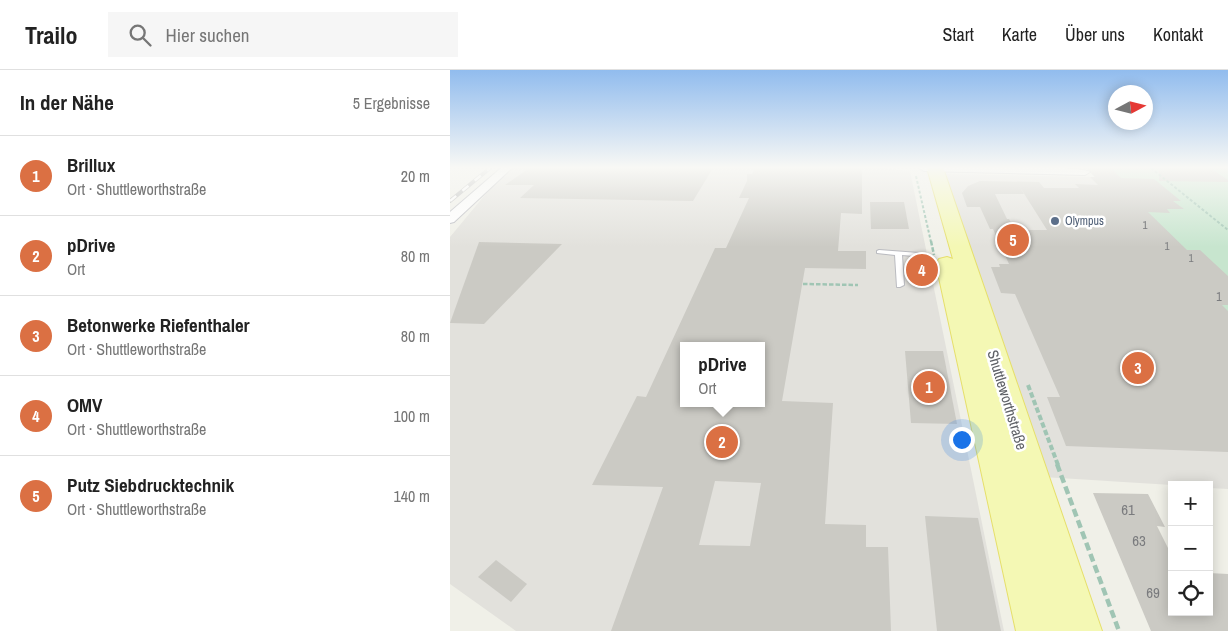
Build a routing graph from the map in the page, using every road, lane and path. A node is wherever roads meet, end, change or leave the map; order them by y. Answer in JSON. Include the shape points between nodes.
{"nodes":[{"id":1,"x":475,"y":194,"type":"edge"},
{"id":2,"x":935,"y":194,"type":"edge"},
{"id":3,"x":937,"y":194,"type":"edge"},
{"id":4,"x":1184,"y":194,"type":"edge"},
{"id":5,"x":450,"y":219,"type":"edge"},
{"id":6,"x":1228,"y":230,"type":"edge"},
{"id":7,"x":879,"y":252,"type":"dead end"},
{"id":8,"x":898,"y":253,"type":"junction"},
{"id":9,"x":921,"y":266,"type":"dead end"},
{"id":10,"x":803,"y":284,"type":"dead end"},
{"id":11,"x":900,"y":284,"type":"dead end"},
{"id":12,"x":858,"y":285,"type":"dead end"},
{"id":13,"x":1028,"y":384,"type":"dead end"},
{"id":14,"x":1039,"y":631,"type":"edge"},
{"id":15,"x":1079,"y":631,"type":"edge"},
{"id":16,"x":1119,"y":631,"type":"edge"}],
"edges":[{"from":1,"to":5,"type":"street"},
{"from":2,"to":14,"type":"main road","name":"Shuttleworthstraße"},
{"from":3,"to":15,"type":"main road","name":"Shuttleworthstraße"},
{"from":4,"to":6,"type":"path"},
{"from":7,"to":8,"type":"lane"},
{"from":8,"to":9,"type":"lane","via":[[917,254]]},
{"from":8,"to":11,"type":"lane"},
{"from":10,"to":12,"type":"path"},
{"from":13,"to":16,"type":"path"}]}
